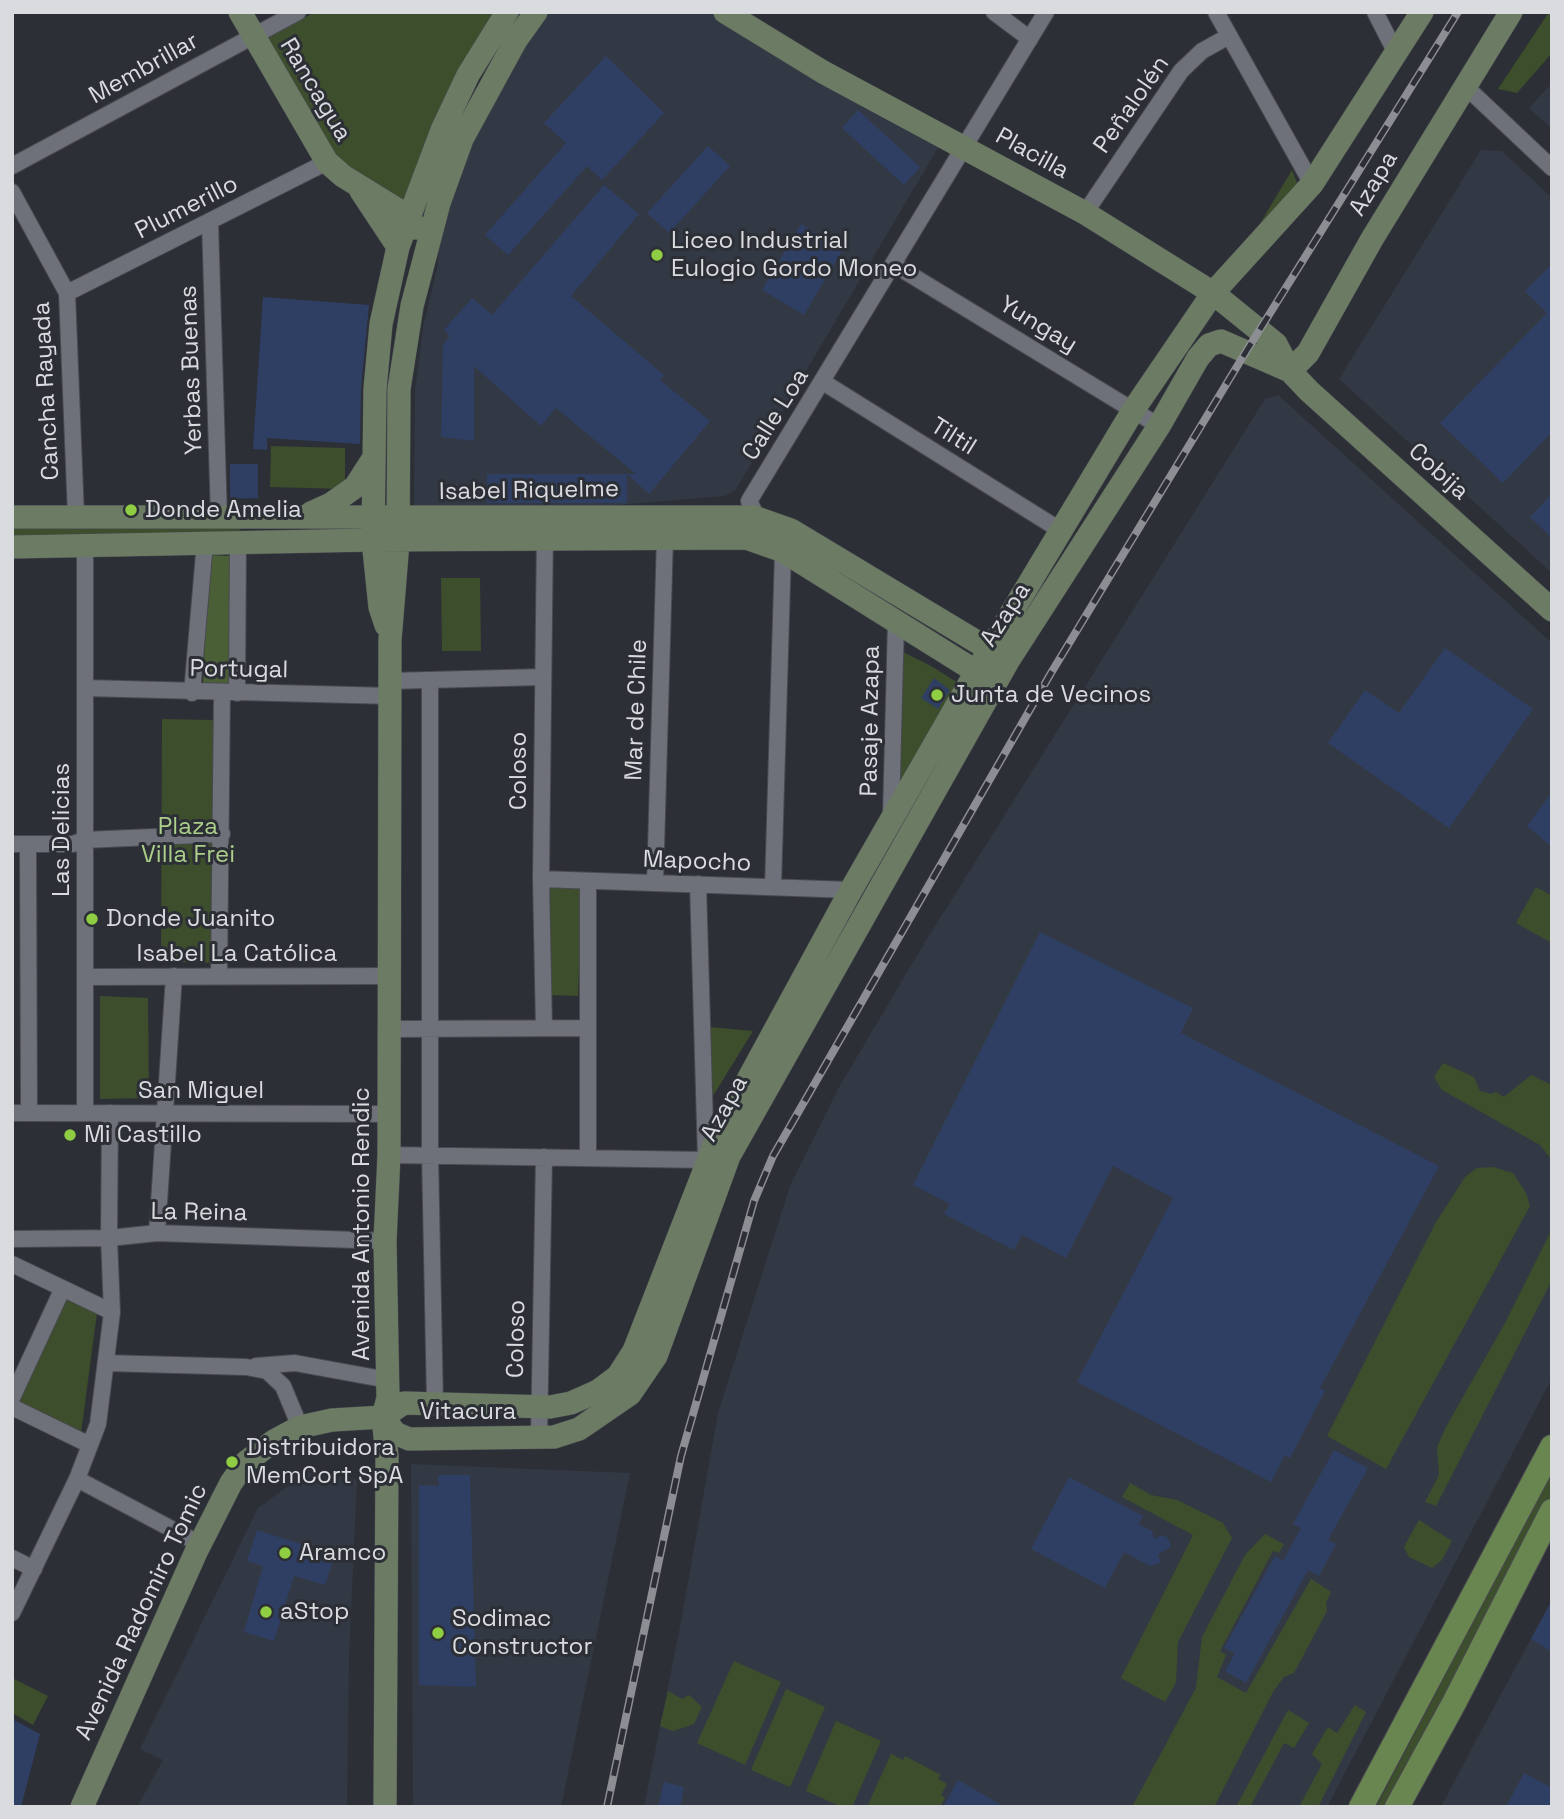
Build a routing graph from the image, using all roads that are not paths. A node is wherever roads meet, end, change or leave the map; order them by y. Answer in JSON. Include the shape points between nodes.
{"nodes":[{"id":1,"x":240,"y":12,"type":"edge"},
{"id":2,"x":298,"y":12,"type":"edge"},
{"id":3,"x":507,"y":12,"type":"edge"},
{"id":4,"x":536,"y":12,"type":"edge"},
{"id":5,"x":725,"y":12,"type":"edge"},
{"id":6,"x":994,"y":12,"type":"edge"},
{"id":7,"x":1046,"y":12,"type":"edge"},
{"id":8,"x":1216,"y":12,"type":"edge"},
{"id":9,"x":1375,"y":12,"type":"edge"},
{"id":10,"x":1422,"y":12,"type":"edge"},
{"id":11,"x":1511,"y":12,"type":"edge"},
{"id":12,"x":252,"y":36,"type":"junction"},
{"id":13,"x":1229,"y":36,"type":"junction"},
{"id":14,"x":1030,"y":39,"type":"junction"},
{"id":15,"x":1396,"y":53,"type":"junction"},
{"id":16,"x":1465,"y":86,"type":"junction"},
{"id":17,"x":964,"y":146,"type":"junction"},
{"id":18,"x":327,"y":162,"type":"junction"},
{"id":19,"x":12,"y":166,"type":"edge"},
{"id":20,"x":1552,"y":168,"type":"edge"},
{"id":21,"x":1312,"y":184,"type":"junction"},
{"id":22,"x":357,"y":185,"type":"junction"},
{"id":23,"x":12,"y":192,"type":"edge"},
{"id":24,"x":1085,"y":213,"type":"junction"},
{"id":25,"x":408,"y":216,"type":"junction"},
{"id":26,"x":210,"y":222,"type":"junction"},
{"id":27,"x":398,"y":247,"type":"junction"},
{"id":28,"x":893,"y":264,"type":"junction"},
{"id":29,"x":421,"y":269,"type":"junction"},
{"id":30,"x":67,"y":293,"type":"junction"},
{"id":31,"x":1213,"y":293,"type":"junction"},
{"id":32,"x":1290,"y":371,"type":"junction"},
{"id":33,"x":823,"y":382,"type":"junction"},
{"id":34,"x":1133,"y":409,"type":"junction"},
{"id":35,"x":1159,"y":426,"type":"junction"},
{"id":36,"x":373,"y":459,"type":"junction"},
{"id":37,"x":544,"y":515,"type":"junction"},
{"id":38,"x":76,"y":516,"type":"junction"},
{"id":39,"x":304,"y":516,"type":"junction"},
{"id":40,"x":12,"y":517,"type":"edge"},
{"id":41,"x":373,"y":517,"type":"junction"},
{"id":42,"x":398,"y":517,"type":"junction"},
{"id":43,"x":754,"y":517,"type":"junction"},
{"id":44,"x":219,"y":518,"type":"junction"},
{"id":45,"x":1060,"y":530,"type":"junction"},
{"id":46,"x":665,"y":537,"type":"junction"},
{"id":47,"x":373,"y":540,"type":"junction"},
{"id":48,"x":546,"y":541,"type":"junction"},
{"id":49,"x":205,"y":542,"type":"junction"},
{"id":50,"x":238,"y":542,"type":"junction"},
{"id":51,"x":398,"y":542,"type":"junction"},
{"id":52,"x":12,"y":547,"type":"edge"},
{"id":53,"x":85,"y":547,"type":"junction"},
{"id":54,"x":783,"y":551,"type":"junction"},
{"id":55,"x":1552,"y":610,"type":"edge"},
{"id":56,"x":896,"y":621,"type":"junction"},
{"id":57,"x":390,"y":640,"type":"junction"},
{"id":58,"x":999,"y":655,"type":"junction"},
{"id":59,"x":542,"y":677,"type":"junction"},
{"id":60,"x":985,"y":678,"type":"junction"},
{"id":61,"x":430,"y":680,"type":"junction"},
{"id":62,"x":85,"y":688,"type":"junction"},
{"id":63,"x":391,"y":689,"type":"junction"},
{"id":64,"x":192,"y":693,"type":"junction"},
{"id":65,"x":229,"y":693,"type":"junction"},
{"id":66,"x":891,"y":822,"type":"junction"},
{"id":67,"x":222,"y":834,"type":"junction"},
{"id":68,"x":84,"y":840,"type":"junction"},
{"id":69,"x":20,"y":844,"type":"edge"},
{"id":70,"x":541,"y":879,"type":"junction"},
{"id":71,"x":588,"y":881,"type":"junction"},
{"id":72,"x":655,"y":883,"type":"junction"},
{"id":73,"x":698,"y":884,"type":"junction"},
{"id":74,"x":773,"y":887,"type":"junction"},
{"id":75,"x":851,"y":890,"type":"junction"},
{"id":76,"x":174,"y":976,"type":"junction"},
{"id":77,"x":219,"y":976,"type":"junction"},
{"id":78,"x":389,"y":976,"type":"junction"},
{"id":79,"x":85,"y":977,"type":"junction"},
{"id":80,"x":544,"y":1028,"type":"junction"},
{"id":81,"x":588,"y":1028,"type":"junction"},
{"id":82,"x":389,"y":1029,"type":"junction"},
{"id":83,"x":429,"y":1029,"type":"junction"},
{"id":84,"x":12,"y":1113,"type":"edge"},
{"id":85,"x":29,"y":1113,"type":"junction"},
{"id":86,"x":85,"y":1113,"type":"junction"},
{"id":87,"x":110,"y":1113,"type":"junction"},
{"id":88,"x":164,"y":1113,"type":"junction"},
{"id":89,"x":389,"y":1114,"type":"junction"},
{"id":90,"x":389,"y":1155,"type":"junction"},
{"id":91,"x":429,"y":1155,"type":"junction"},
{"id":92,"x":544,"y":1157,"type":"junction"},
{"id":93,"x":588,"y":1158,"type":"junction"},
{"id":94,"x":706,"y":1160,"type":"junction"},
{"id":95,"x":157,"y":1233,"type":"junction"},
{"id":96,"x":109,"y":1238,"type":"junction"},
{"id":97,"x":12,"y":1239,"type":"edge"},
{"id":98,"x":385,"y":1241,"type":"junction"},
{"id":99,"x":12,"y":1264,"type":"edge"},
{"id":100,"x":62,"y":1290,"type":"junction"},
{"id":101,"x":112,"y":1312,"type":"junction"},
{"id":102,"x":107,"y":1363,"type":"junction"},
{"id":103,"x":295,"y":1363,"type":"junction"},
{"id":104,"x":246,"y":1367,"type":"junction"},
{"id":105,"x":388,"y":1380,"type":"junction"},
{"id":106,"x":283,"y":1386,"type":"junction"},
{"id":107,"x":12,"y":1398,"type":"edge"},
{"id":108,"x":604,"y":1400,"type":"junction"},
{"id":109,"x":435,"y":1403,"type":"junction"},
{"id":110,"x":12,"y":1406,"type":"edge"},
{"id":111,"x":538,"y":1408,"type":"junction"},
{"id":112,"x":383,"y":1417,"type":"junction"},
{"id":113,"x":300,"y":1427,"type":"junction"},
{"id":114,"x":539,"y":1438,"type":"junction"},
{"id":115,"x":90,"y":1445,"type":"junction"},
{"id":116,"x":1552,"y":1447,"type":"edge"},
{"id":117,"x":1545,"y":1473,"type":"edge"},
{"id":118,"x":77,"y":1479,"type":"junction"},
{"id":119,"x":1552,"y":1510,"type":"edge"},
{"id":120,"x":200,"y":1544,"type":"junction"},
{"id":121,"x":12,"y":1558,"type":"edge"},
{"id":122,"x":34,"y":1569,"type":"junction"},
{"id":123,"x":12,"y":1613,"type":"edge"},
{"id":124,"x":82,"y":1807,"type":"edge"},
{"id":125,"x":385,"y":1807,"type":"edge"},
{"id":126,"x":1361,"y":1807,"type":"edge"},
{"id":127,"x":1397,"y":1807,"type":"edge"}],
"edges":[{"from":1,"to":12,"type":"street","name":"Rancagua"},
{"from":2,"to":12,"type":"street","name":"Membrillar"},
{"from":3,"to":25,"type":"street","name":"Avenida Antonio Rendic","via":[[468,75]]},
{"from":4,"to":29,"type":"street","name":"Avenida Antonio Rendic","via":[[462,139]]},
{"from":5,"to":17,"type":"street","name":"Placilla","via":[[823,72]]},
{"from":6,"to":14,"type":"street"},
{"from":7,"to":14,"type":"street","name":"Calle Loa"},
{"from":8,"to":13,"type":"street"},
{"from":9,"to":15,"type":"street"},
{"from":10,"to":15,"type":"street","name":"Azapa"},
{"from":11,"to":16,"type":"street","name":"Azapa"},
{"from":12,"to":18,"type":"street","name":"Rancagua"},
{"from":12,"to":19,"type":"street","name":"Membrillar"},
{"from":13,"to":21,"type":"street"},
{"from":13,"to":24,"type":"street","name":"Peñalolén","via":[[1202,51],[1181,71]]},
{"from":14,"to":17,"type":"street","name":"Calle Loa"},
{"from":15,"to":21,"type":"street","name":"Azapa"},
{"from":16,"to":20,"type":"street"},
{"from":16,"to":32,"type":"street","name":"Azapa","via":[[1308,353]]},
{"from":17,"to":24,"type":"street","name":"Placilla"},
{"from":17,"to":28,"type":"street","name":"Calle Loa"},
{"from":18,"to":22,"type":"street","name":"Rancagua"},
{"from":18,"to":26,"type":"street","name":"Plumerillo"},
{"from":21,"to":31,"type":"street","name":"Azapa"},
{"from":22,"to":25,"type":"street","name":"Rancagua"},
{"from":22,"to":27,"type":"street","name":"Rancagua"},
{"from":23,"to":30,"type":"street","name":"Cancha Rayada"},
{"from":24,"to":31,"type":"street","name":"Placilla"},
{"from":25,"to":27,"type":"street","name":"Avenida Antonio Rendic"},
{"from":25,"to":29,"type":"street","name":"Avenida Antonio Rendic","via":[[417,233]]},
{"from":26,"to":30,"type":"street","name":"Plumerillo"},
{"from":26,"to":44,"type":"street","name":"Yerbas Buenas"},
{"from":27,"to":36,"type":"street","name":"Avenida Antonio Rendic","via":[[381,324]]},
{"from":28,"to":33,"type":"street","name":"Calle Loa"},
{"from":28,"to":34,"type":"street","name":"Yungay"},
{"from":29,"to":42,"type":"street","name":"Avenida Antonio Rendic","via":[[399,388]]},
{"from":30,"to":38,"type":"street","name":"Cancha Rayada"},
{"from":31,"to":32,"type":"street","name":"Placilla","via":[[1276,344]]},
{"from":31,"to":34,"type":"street","name":"Azapa"},
{"from":32,"to":35,"type":"street","name":"Azapa","via":[[1236,346],[1214,342],[1198,358]]},
{"from":32,"to":55,"type":"street","name":"Cobija"},
{"from":33,"to":43,"type":"street","name":"Calle Loa","via":[[750,501]]},
{"from":33,"to":45,"type":"street","name":"Tiltil"},
{"from":34,"to":35,"type":"street","name":"Yungay"},
{"from":34,"to":45,"type":"street","name":"Azapa"},
{"from":35,"to":58,"type":"street","name":"Azapa"},
{"from":36,"to":39,"type":"street","via":[[355,487]]},
{"from":36,"to":41,"type":"street","name":"Avenida Antonio Rendic"},
{"from":37,"to":42,"type":"street","name":"Isabel Riquelme"},
{"from":37,"to":43,"type":"street","name":"Isabel Riquelme"},
{"from":37,"to":48,"type":"street","name":"Coloso"},
{"from":38,"to":40,"type":"street","name":"Isabel Riquelme"},
{"from":38,"to":44,"type":"street","name":"Isabel Riquelme"},
{"from":39,"to":41,"type":"street","name":"Isabel Riquelme"},
{"from":39,"to":44,"type":"street","name":"Isabel Riquelme"},
{"from":41,"to":42,"type":"street","name":"Isabel Riquelme"},
{"from":41,"to":47,"type":"street","name":"Avenida Antonio Rendic"},
{"from":42,"to":51,"type":"street","name":"Avenida Antonio Rendic"},
{"from":43,"to":54,"type":"street"},
{"from":43,"to":58,"type":"street","name":"Isabel Riquelme","via":[[791,530]]},
{"from":45,"to":58,"type":"street","name":"Azapa"},
{"from":46,"to":48,"type":"street","name":"Isabel Riquelme"},
{"from":46,"to":54,"type":"street","name":"Isabel Riquelme","via":[[746,538]]},
{"from":46,"to":72,"type":"street","name":"Mar de Chile"},
{"from":47,"to":50,"type":"street","name":"Isabel Riquelme"},
{"from":47,"to":51,"type":"street","name":"Isabel Riquelme"},
{"from":47,"to":57,"type":"street","name":"Avenida Antonio Rendic","via":[[380,607]]},
{"from":48,"to":51,"type":"street","name":"Isabel Riquelme"},
{"from":48,"to":59,"type":"street","name":"Coloso"},
{"from":49,"to":50,"type":"street","name":"Isabel Riquelme"},
{"from":49,"to":53,"type":"street","name":"Isabel Riquelme"},
{"from":49,"to":64,"type":"street"},
{"from":50,"to":65,"type":"street"},
{"from":51,"to":57,"type":"street","name":"Avenida Antonio Rendic"},
{"from":52,"to":53,"type":"street","name":"Isabel Riquelme"},
{"from":53,"to":62,"type":"street","name":"Las Delicias"},
{"from":54,"to":56,"type":"street","name":"Isabel Riquelme"},
{"from":54,"to":74,"type":"street"},
{"from":56,"to":60,"type":"street","name":"Isabel Riquelme"},
{"from":56,"to":66,"type":"street","name":"Pasaje Azapa"},
{"from":57,"to":63,"type":"street","name":"Avenida Antonio Rendic"},
{"from":58,"to":60,"type":"street","name":"Azapa"},
{"from":59,"to":61,"type":"street","name":"Portugal"},
{"from":59,"to":70,"type":"street","name":"Coloso"},
{"from":60,"to":66,"type":"street","name":"Azapa"},
{"from":60,"to":108,"type":"street","name":"Azapa","via":[[729,1156],[656,1356],[630,1394]]},
{"from":61,"to":63,"type":"street","name":"Portugal"},
{"from":61,"to":83,"type":"street"},
{"from":62,"to":64,"type":"street","name":"Portugal"},
{"from":62,"to":68,"type":"street","name":"Las Delicias"},
{"from":63,"to":65,"type":"street","name":"Portugal"},
{"from":63,"to":78,"type":"street","name":"Avenida Antonio Rendic"},
{"from":64,"to":65,"type":"street","name":"Portugal"},
{"from":65,"to":67,"type":"street"},
{"from":66,"to":75,"type":"street","name":"Azapa"},
{"from":67,"to":68,"type":"street"},
{"from":67,"to":77,"type":"street"},
{"from":68,"to":69,"type":"street"},
{"from":68,"to":79,"type":"street","name":"Las Delicias"},
{"from":69,"to":85,"type":"street","name":"Las Delicias"},
{"from":70,"to":71,"type":"street","name":"Mapocho"},
{"from":70,"to":80,"type":"street","name":"Coloso"},
{"from":71,"to":72,"type":"street","name":"Mapocho"},
{"from":71,"to":81,"type":"street"},
{"from":72,"to":73,"type":"street","name":"Mapocho"},
{"from":73,"to":74,"type":"street","name":"Mapocho"},
{"from":73,"to":94,"type":"street"},
{"from":74,"to":75,"type":"street","name":"Mapocho"},
{"from":75,"to":94,"type":"street","name":"Azapa"},
{"from":76,"to":77,"type":"street","name":"Isabel La Católica"},
{"from":76,"to":79,"type":"street","name":"Isabel La Católica"},
{"from":76,"to":88,"type":"street"},
{"from":77,"to":78,"type":"street","name":"Isabel La Católica"},
{"from":78,"to":82,"type":"street","name":"Avenida Antonio Rendic"},
{"from":79,"to":86,"type":"street","name":"Las Delicias"},
{"from":80,"to":81,"type":"street"},
{"from":80,"to":83,"type":"street"},
{"from":81,"to":93,"type":"street"},
{"from":82,"to":83,"type":"street"},
{"from":82,"to":89,"type":"street","name":"Avenida Antonio Rendic"},
{"from":83,"to":91,"type":"street"},
{"from":84,"to":85,"type":"street","name":"San Miguel"},
{"from":85,"to":86,"type":"street","name":"San Miguel"},
{"from":86,"to":87,"type":"street","name":"San Miguel"},
{"from":87,"to":88,"type":"street","name":"San Miguel"},
{"from":87,"to":96,"type":"street"},
{"from":88,"to":89,"type":"street","name":"San Miguel"},
{"from":88,"to":95,"type":"street"},
{"from":89,"to":90,"type":"street","name":"Avenida Antonio Rendic"},
{"from":90,"to":91,"type":"street"},
{"from":90,"to":98,"type":"street","name":"Avenida Antonio Rendic"},
{"from":91,"to":92,"type":"street"},
{"from":91,"to":109,"type":"street"},
{"from":92,"to":93,"type":"street"},
{"from":92,"to":111,"type":"street","name":"Coloso"},
{"from":93,"to":94,"type":"street"},
{"from":94,"to":108,"type":"street","name":"Azapa","via":[[634,1352]]},
{"from":95,"to":96,"type":"street","name":"La Reina"},
{"from":95,"to":98,"type":"street","name":"La Reina"},
{"from":96,"to":97,"type":"street","name":"La Reina"},
{"from":96,"to":101,"type":"street"},
{"from":98,"to":105,"type":"street","name":"Avenida Antonio Rendic"},
{"from":99,"to":100,"type":"street"},
{"from":100,"to":101,"type":"street"},
{"from":100,"to":107,"type":"street"},
{"from":101,"to":102,"type":"street"},
{"from":102,"to":104,"type":"street"},
{"from":102,"to":115,"type":"street","via":[[98,1424]]},
{"from":103,"to":104,"type":"street"},
{"from":103,"to":105,"type":"street"},
{"from":103,"to":106,"type":"street"},
{"from":104,"to":106,"type":"street","via":[[267,1371]]},
{"from":105,"to":112,"type":"street","name":"Avenida Antonio Rendic"},
{"from":106,"to":113,"type":"street"},
{"from":108,"to":111,"type":"street","name":"Vitacura"},
{"from":108,"to":114,"type":"street","name":"Vitacura","via":[[579,1429]]},
{"from":109,"to":111,"type":"street","name":"Vitacura"},
{"from":109,"to":112,"type":"street","name":"Vitacura","via":[[404,1403]]},
{"from":110,"to":115,"type":"street"},
{"from":111,"to":114,"type":"street","name":"Coloso"},
{"from":112,"to":113,"type":"street","name":"Avenida Radomiro Tomic"},
{"from":112,"to":114,"type":"street","name":"Vitacura","via":[[395,1433],[409,1438]]},
{"from":112,"to":125,"type":"street","name":"Avenida Antonio Rendic","via":[[387,1456]]},
{"from":113,"to":120,"type":"street","name":"Avenida Radomiro Tomic","via":[[246,1462],[230,1483]]},
{"from":115,"to":118,"type":"street"},
{"from":116,"to":117,"type":"main road"},
{"from":117,"to":126,"type":"main road"},
{"from":118,"to":120,"type":"street"},
{"from":118,"to":122,"type":"street"},
{"from":119,"to":127,"type":"main road"},
{"from":120,"to":124,"type":"street","name":"Avenida Radomiro Tomic"},
{"from":121,"to":122,"type":"street"},
{"from":122,"to":123,"type":"street"}]}
